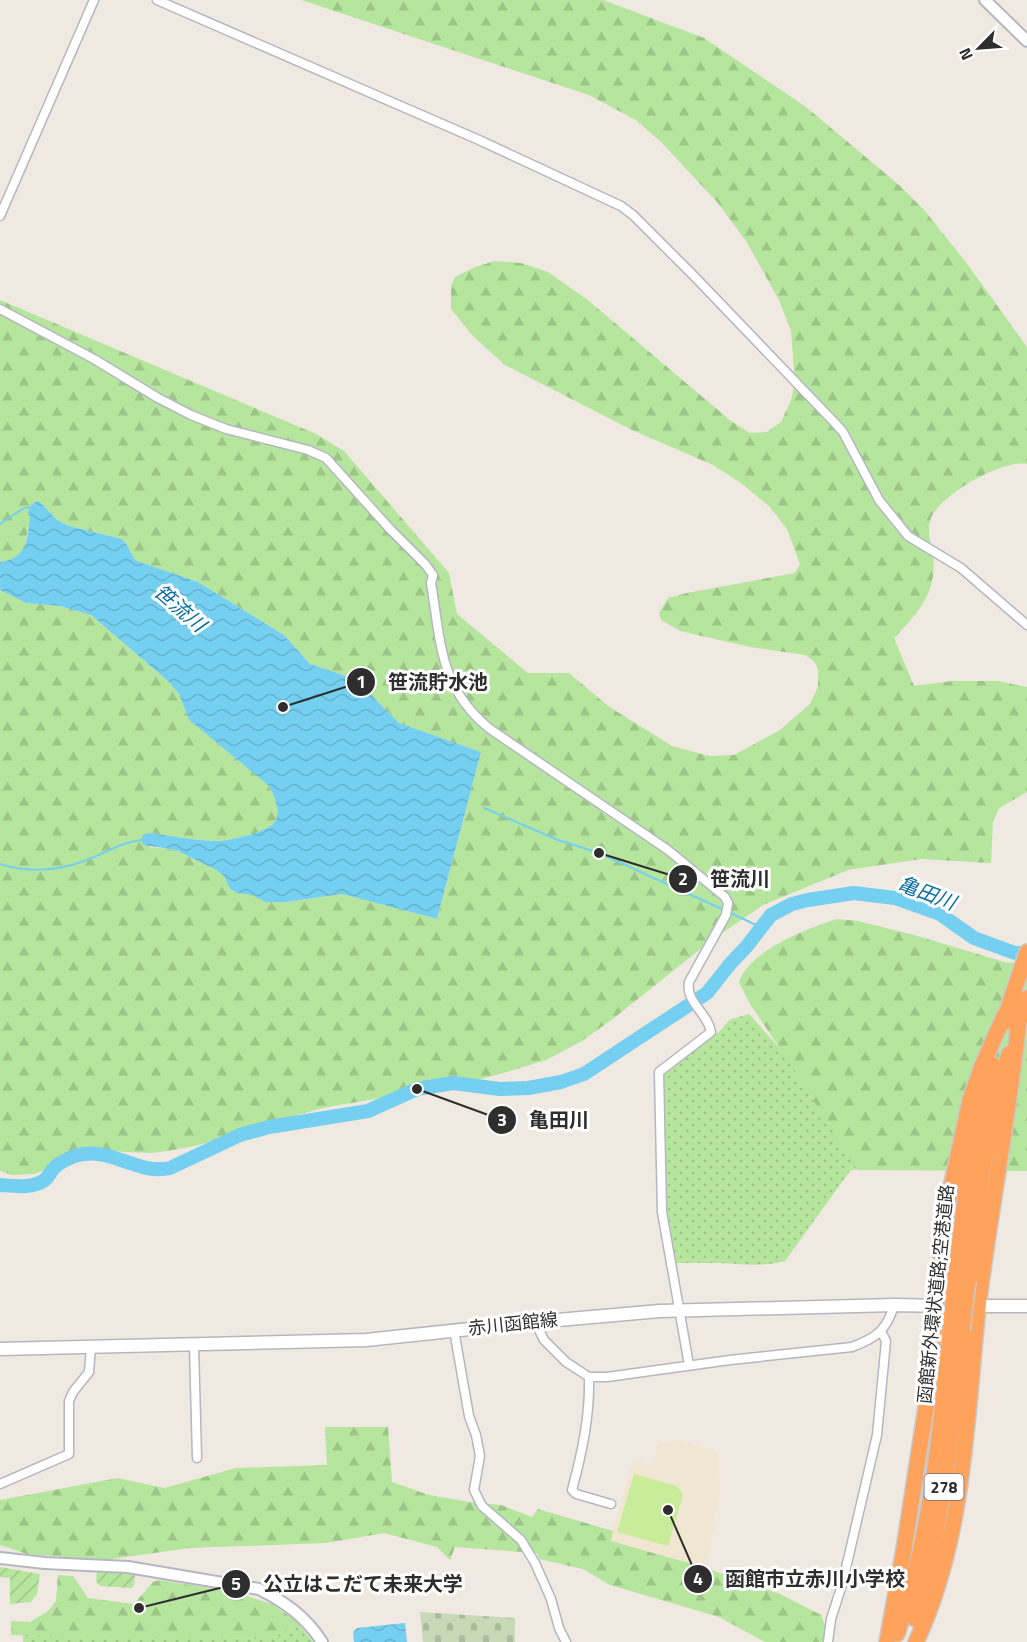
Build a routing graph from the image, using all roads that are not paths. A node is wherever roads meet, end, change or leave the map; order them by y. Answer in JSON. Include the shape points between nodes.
{"nodes":[{"id":1,"x":94,"y":0,"type":"edge"},
{"id":2,"x":157,"y":0,"type":"edge"},
{"id":3,"x":985,"y":0,"type":"edge"},
{"id":4,"x":1027,"y":41,"type":"edge"},
{"id":5,"x":0,"y":216,"type":"edge"},
{"id":6,"x":0,"y":309,"type":"edge"},
{"id":7,"x":1027,"y":625,"type":"edge"},
{"id":8,"x":1027,"y":952,"type":"edge"},
{"id":9,"x":1027,"y":998,"type":"edge"},
{"id":10,"x":1012,"y":1018,"type":"junction"},
{"id":11,"x":894,"y":1305,"type":"junction"},
{"id":12,"x":937,"y":1306,"type":"junction"},
{"id":13,"x":979,"y":1306,"type":"junction"},
{"id":14,"x":1027,"y":1306,"type":"edge"},
{"id":15,"x":680,"y":1311,"type":"junction"},
{"id":16,"x":535,"y":1322,"type":"junction"},
{"id":17,"x":454,"y":1330,"type":"junction"},
{"id":18,"x":881,"y":1331,"type":"junction"},
{"id":19,"x":956,"y":1331,"type":"junction"},
{"id":20,"x":194,"y":1345,"type":"junction"},
{"id":21,"x":91,"y":1347,"type":"junction"},
{"id":22,"x":0,"y":1349,"type":"edge"},
{"id":23,"x":689,"y":1365,"type":"junction"},
{"id":24,"x":589,"y":1377,"type":"junction"},
{"id":25,"x":197,"y":1458,"type":"dead end"},
{"id":26,"x":0,"y":1484,"type":"edge"},
{"id":27,"x":611,"y":1504,"type":"dead end"},
{"id":28,"x":0,"y":1558,"type":"edge"},
{"id":29,"x":322,"y":1642,"type":"edge"},
{"id":30,"x":566,"y":1642,"type":"edge"},
{"id":31,"x":828,"y":1642,"type":"edge"},
{"id":32,"x":887,"y":1642,"type":"edge"},
{"id":33,"x":894,"y":1642,"type":"edge"},
{"id":34,"x":908,"y":1642,"type":"edge"},
{"id":35,"x":916,"y":1642,"type":"edge"}],
"edges":[{"from":1,"to":5,"type":"street"},
{"from":2,"to":7,"type":"street","via":[[621,206],[694,276],[843,432],[879,500],[908,536],[961,568]]},
{"from":3,"to":4,"type":"street"},
{"from":6,"to":15,"type":"street","via":[[191,415],[326,458],[433,575],[431,583],[449,675],[467,708],[490,729],[691,867],[725,897],[727,911],[689,982],[691,997],[710,1024],[711,1032],[659,1072],[662,1212]]},
{"from":8,"to":10,"type":"highway","name":"函館新外環状道路;空港道路","number":"278"},
{"from":9,"to":10,"type":"highway","name":"函館新外環状道路;空港道路","number":"278"},
{"from":10,"to":12,"type":"highway","via":[[982,1066],[968,1111],[944,1226]]},
{"from":10,"to":13,"type":"highway"},
{"from":10,"to":19,"type":"highway","name":"函館新外環状道路;空港道路","number":"278","bridge":true,"via":[[971,1153]]},
{"from":11,"to":12,"type":"main road","name":"赤川函館線"},
{"from":11,"to":15,"type":"main road","name":"赤川函館線"},
{"from":11,"to":18,"type":"street"},
{"from":12,"to":13,"type":"main road","name":"赤川函館線"},
{"from":12,"to":32,"type":"highway","via":[[927,1401]]},
{"from":13,"to":14,"type":"main road","name":"赤川函館線"},
{"from":13,"to":35,"type":"highway","via":[[958,1495],[938,1582]]},
{"from":15,"to":16,"type":"main road","name":"赤川函館線"},
{"from":15,"to":23,"type":"street"},
{"from":16,"to":17,"type":"main road","name":"赤川函館線"},
{"from":16,"to":24,"type":"street","via":[[544,1340],[566,1362]]},
{"from":17,"to":20,"type":"main road","name":"赤川函館線","via":[[366,1340]]},
{"from":17,"to":30,"type":"street","via":[[480,1456],[474,1490],[482,1506],[520,1540],[535,1563]]},
{"from":18,"to":23,"type":"street","via":[[863,1343],[840,1350]]},
{"from":18,"to":31,"type":"street","via":[[886,1341],[877,1435]]},
{"from":19,"to":33,"type":"highway","name":"函館新外環状道路;空港道路","number":"278","via":[[930,1502],[905,1612]]},
{"from":19,"to":34,"type":"highway","name":"函館新外環状道路;空港道路","number":"278","via":[[951,1434],[940,1510]]},
{"from":20,"to":21,"type":"main road","name":"赤川函館線"},
{"from":20,"to":25,"type":"street"},
{"from":21,"to":22,"type":"main road","name":"赤川函館線"},
{"from":21,"to":26,"type":"street","via":[[89,1372],[69,1401],[69,1454]]},
{"from":23,"to":24,"type":"street"},
{"from":24,"to":27,"type":"street","via":[[589,1402],[572,1490]]},
{"from":28,"to":29,"type":"street","via":[[128,1567],[259,1589],[293,1609]]}]}
